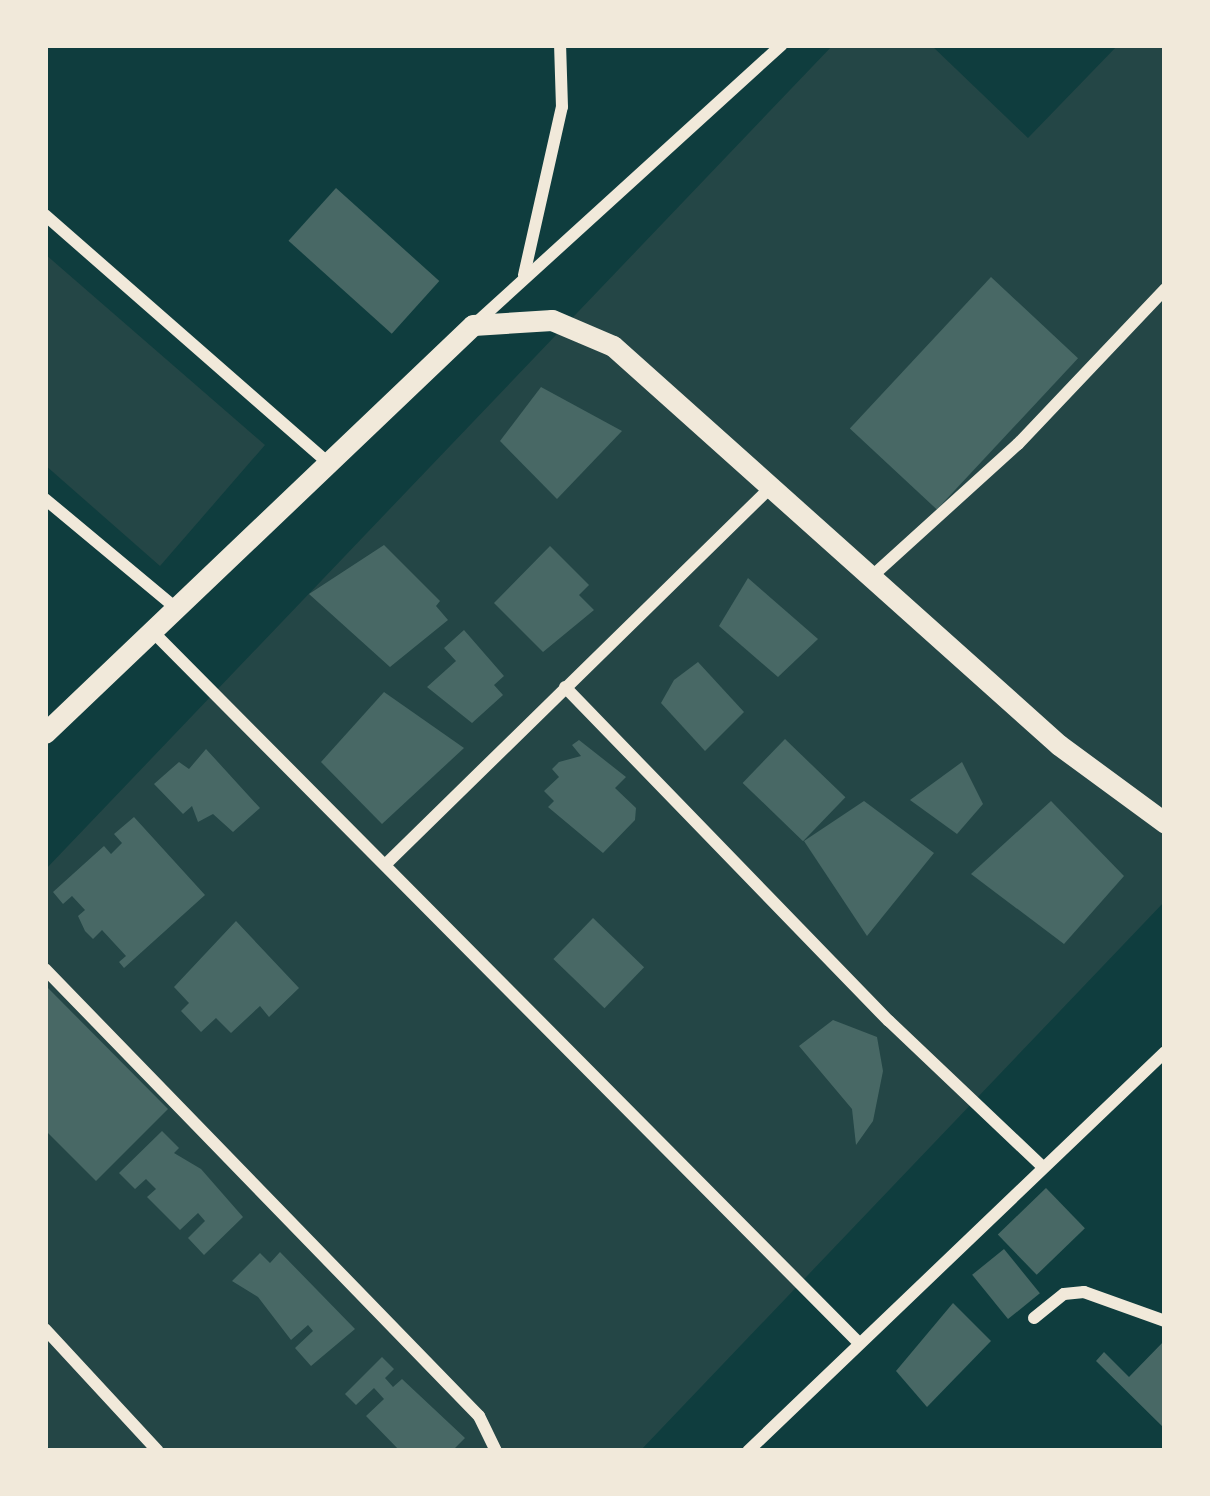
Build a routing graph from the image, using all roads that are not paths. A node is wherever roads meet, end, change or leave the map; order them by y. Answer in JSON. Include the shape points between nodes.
{"nodes":[{"id":1,"x":560,"y":45,"type":"edge"},
{"id":2,"x":781,"y":45,"type":"edge"},
{"id":3,"x":45,"y":215,"type":"edge"},
{"id":4,"x":524,"y":276,"type":"junction"},
{"id":5,"x":1165,"y":289,"type":"edge"},
{"id":6,"x":473,"y":325,"type":"junction"},
{"id":7,"x":327,"y":462,"type":"junction"},
{"id":8,"x":769,"y":489,"type":"junction"},
{"id":9,"x":45,"y":500,"type":"edge"},
{"id":10,"x":868,"y":579,"type":"junction"},
{"id":11,"x":179,"y":611,"type":"junction"},
{"id":12,"x":156,"y":634,"type":"junction"},
{"id":13,"x":565,"y":686,"type":"junction"},
{"id":14,"x":45,"y":733,"type":"edge"},
{"id":15,"x":1165,"y":823,"type":"edge"},
{"id":16,"x":386,"y":864,"type":"junction"},
{"id":17,"x":45,"y":969,"type":"edge"},
{"id":18,"x":1165,"y":1052,"type":"edge"},
{"id":19,"x":1042,"y":1166,"type":"junction"},
{"id":20,"x":1034,"y":1318,"type":"dead end"},
{"id":21,"x":1165,"y":1321,"type":"edge"},
{"id":22,"x":45,"y":1329,"type":"edge"},
{"id":23,"x":859,"y":1343,"type":"junction"},
{"id":24,"x":158,"y":1451,"type":"edge"},
{"id":25,"x":496,"y":1451,"type":"edge"},
{"id":26,"x":748,"y":1451,"type":"edge"}],
"edges":[{"from":1,"to":4,"type":"street","via":[[562,107]]},
{"from":2,"to":4,"type":"street"},
{"from":3,"to":7,"type":"street"},
{"from":4,"to":6,"type":"street"},
{"from":5,"to":10,"type":"street","via":[[1018,444]]},
{"from":6,"to":7,"type":"street"},
{"from":6,"to":8,"type":"street","via":[[522,318],[581,327],[613,346]]},
{"from":7,"to":11,"type":"street"},
{"from":8,"to":10,"type":"street"},
{"from":8,"to":13,"type":"street"},
{"from":9,"to":11,"type":"street"},
{"from":10,"to":15,"type":"street","via":[[1059,745]]},
{"from":11,"to":12,"type":"street"},
{"from":12,"to":14,"type":"street"},
{"from":12,"to":16,"type":"street"},
{"from":13,"to":16,"type":"street"},
{"from":13,"to":19,"type":"street","via":[[889,1022]]},
{"from":16,"to":23,"type":"street"},
{"from":17,"to":25,"type":"street","via":[[478,1416]]},
{"from":18,"to":19,"type":"street"},
{"from":19,"to":23,"type":"street"},
{"from":20,"to":21,"type":"street","via":[[1064,1294],[1084,1292]]},
{"from":22,"to":24,"type":"street"},
{"from":23,"to":26,"type":"street"}]}
